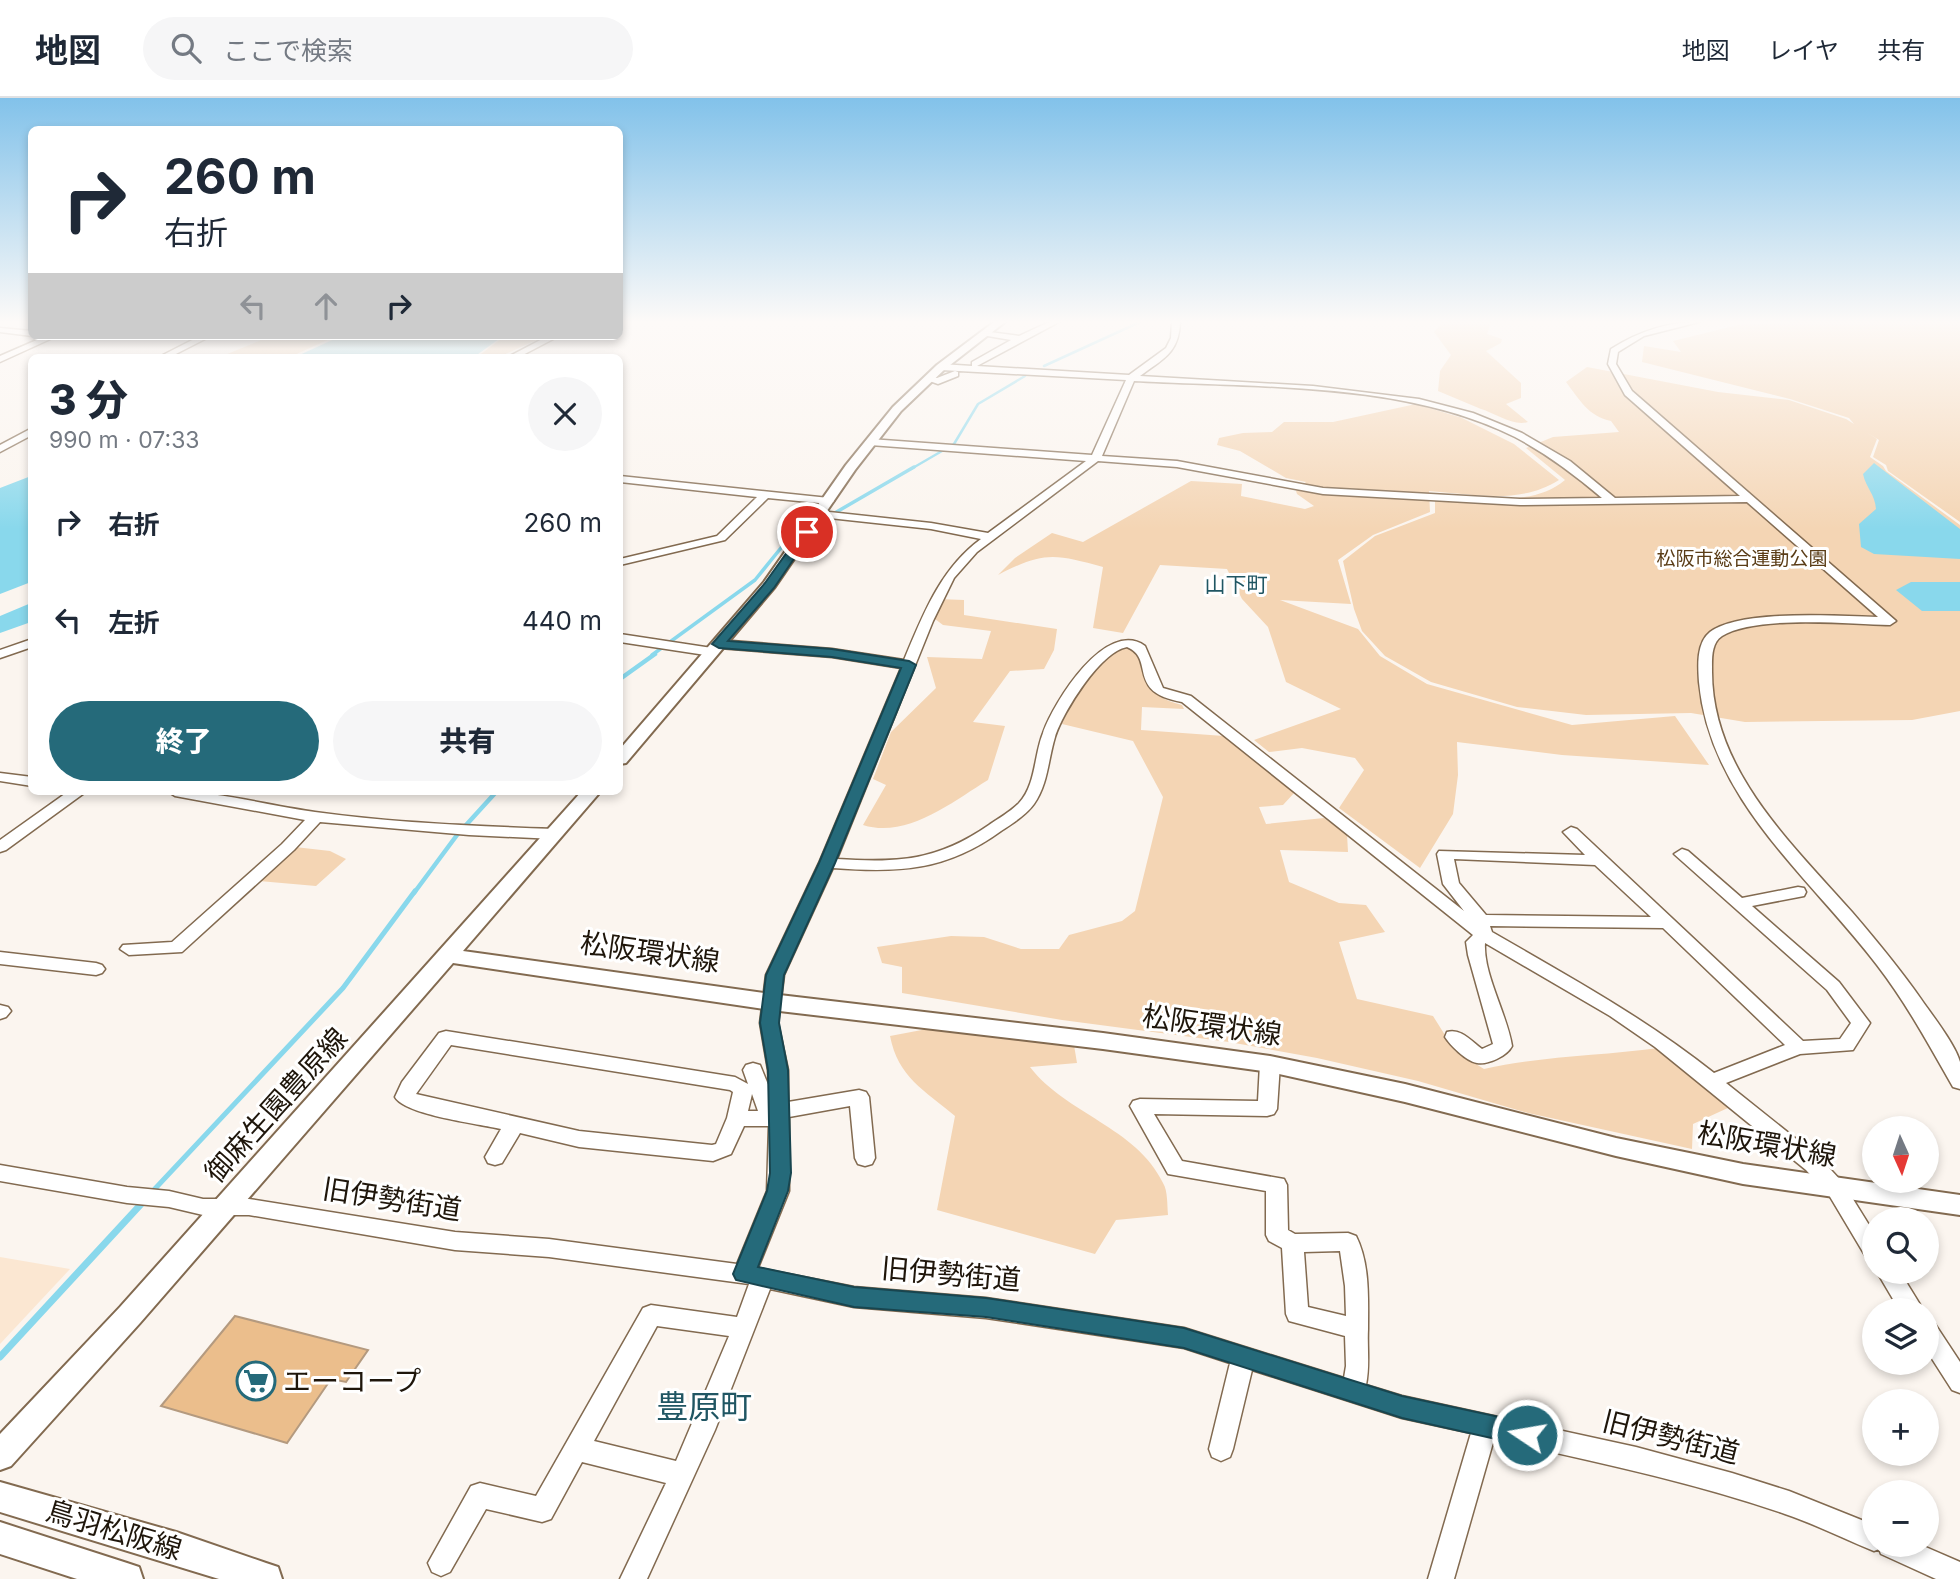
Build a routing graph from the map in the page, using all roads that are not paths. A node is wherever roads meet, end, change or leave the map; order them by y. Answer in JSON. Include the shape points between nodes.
{"nodes":[{"id":1,"x":915,"y":391,"type":"edge"},
{"id":2,"x":1125,"y":391,"type":"edge"},
{"id":3,"x":1345,"y":391,"type":"edge"},
{"id":4,"x":1628,"y":391,"type":"edge"},
{"id":5,"x":28,"y":432,"type":"edge"},
{"id":6,"x":870,"y":442,"type":"junction"},
{"id":7,"x":0,"y":449,"type":"edge"},
{"id":8,"x":1095,"y":458,"type":"junction"},
{"id":9,"x":623,"y":479,"type":"edge"},
{"id":10,"x":765,"y":495,"type":"junction"},
{"id":11,"x":1748,"y":499,"type":"junction"},
{"id":12,"x":1613,"y":500,"type":"junction"},
{"id":13,"x":830,"y":501,"type":"junction"},
{"id":14,"x":820,"y":514,"type":"junction"},
{"id":15,"x":989,"y":537,"type":"junction"},
{"id":16,"x":623,"y":561,"type":"edge"},
{"id":17,"x":623,"y":638,"type":"edge"},
{"id":18,"x":28,"y":644,"type":"edge"},
{"id":19,"x":716,"y":648,"type":"junction"},
{"id":20,"x":0,"y":654,"type":"edge"},
{"id":21,"x":909,"y":665,"type":"junction"},
{"id":22,"x":623,"y":756,"type":"edge"},
{"id":23,"x":0,"y":777,"type":"edge"},
{"id":24,"x":25,"y":781,"type":"edge"},
{"id":25,"x":0,"y":792,"type":"edge"},
{"id":26,"x":73,"y":795,"type":"edge"},
{"id":27,"x":197,"y":795,"type":"edge"},
{"id":28,"x":589,"y":795,"type":"edge"},
{"id":29,"x":316,"y":817,"type":"junction"},
{"id":30,"x":1571,"y":832,"type":"dead end"},
{"id":31,"x":555,"y":834,"type":"junction"},
{"id":32,"x":0,"y":847,"type":"edge"},
{"id":33,"x":1682,"y":854,"type":"dead end"},
{"id":34,"x":1599,"y":860,"type":"junction"},
{"id":35,"x":827,"y":863,"type":"junction"},
{"id":36,"x":1798,"y":892,"type":"dead end"},
{"id":37,"x":1738,"y":904,"type":"junction"},
{"id":38,"x":1667,"y":923,"type":"junction"},
{"id":39,"x":1483,"y":927,"type":"junction"},
{"id":40,"x":129,"y":949,"type":"dead end"},
{"id":41,"x":446,"y":955,"type":"junction"},
{"id":42,"x":0,"y":958,"type":"edge"},
{"id":43,"x":96,"y":969,"type":"dead end"},
{"id":44,"x":771,"y":1002,"type":"junction"},
{"id":45,"x":1454,"y":1037,"type":"dead end"},
{"id":46,"x":1798,"y":1046,"type":"junction"},
{"id":47,"x":1270,"y":1064,"type":"junction"},
{"id":48,"x":753,"y":1070,"type":"dead end"},
{"id":49,"x":1711,"y":1082,"type":"junction"},
{"id":50,"x":1960,"y":1082,"type":"edge"},
{"id":51,"x":777,"y":1116,"type":"junction"},
{"id":52,"x":737,"y":1118,"type":"junction"},
{"id":53,"x":515,"y":1124,"type":"junction"},
{"id":54,"x":495,"y":1157,"type":"dead end"},
{"id":55,"x":865,"y":1157,"type":"dead end"},
{"id":56,"x":0,"y":1173,"type":"edge"},
{"id":57,"x":1836,"y":1189,"type":"junction"},
{"id":58,"x":1960,"y":1205,"type":"edge"},
{"id":59,"x":226,"y":1206,"type":"junction"},
{"id":60,"x":1862,"y":1231,"type":"edge"},
{"id":61,"x":1293,"y":1243,"type":"junction"},
{"id":62,"x":754,"y":1275,"type":"junction"},
{"id":63,"x":744,"y":1328,"type":"junction"},
{"id":64,"x":1356,"y":1329,"type":"junction"},
{"id":65,"x":1939,"y":1350,"type":"edge"},
{"id":66,"x":1243,"y":1356,"type":"junction"},
{"id":67,"x":1960,"y":1382,"type":"edge"},
{"id":68,"x":1353,"y":1391,"type":"junction"},
{"id":69,"x":1485,"y":1426,"type":"junction"},
{"id":70,"x":577,"y":1449,"type":"junction"},
{"id":71,"x":1221,"y":1449,"type":"dead end"},
{"id":72,"x":0,"y":1456,"type":"edge"},
{"id":73,"x":683,"y":1475,"type":"junction"},
{"id":74,"x":0,"y":1497,"type":"edge"},
{"id":75,"x":1862,"y":1533,"type":"edge"},
{"id":76,"x":0,"y":1538,"type":"edge"},
{"id":77,"x":1918,"y":1557,"type":"edge"},
{"id":78,"x":441,"y":1563,"type":"dead end"},
{"id":79,"x":1960,"y":1576,"type":"edge"},
{"id":80,"x":127,"y":1579,"type":"edge"},
{"id":81,"x":267,"y":1579,"type":"edge"},
{"id":82,"x":633,"y":1579,"type":"edge"},
{"id":83,"x":1441,"y":1579,"type":"edge"}],
"edges":[{"from":1,"to":6,"type":"main road"},
{"from":2,"to":8,"type":"street"},
{"from":3,"to":12,"type":"street","via":[[1444,406],[1486,419],[1582,475]]},
{"from":4,"to":11,"type":"street"},
{"from":5,"to":7,"type":"street"},
{"from":6,"to":8,"type":"street"},
{"from":6,"to":13,"type":"main road"},
{"from":8,"to":12,"type":"street","via":[[1177,464],[1323,491],[1520,502]]},
{"from":8,"to":15,"type":"street"},
{"from":9,"to":10,"type":"street"},
{"from":10,"to":13,"type":"street"},
{"from":10,"to":16,"type":"street","via":[[721,538]]},
{"from":11,"to":12,"type":"street"},
{"from":11,"to":50,"type":"street","via":[[1890,621],[1754,624],[1717,634],[1706,652],[1705,687],[1719,745],[1750,799],[1913,1002]]},
{"from":13,"to":14,"type":"main road"},
{"from":14,"to":15,"type":"street"},
{"from":14,"to":19,"type":"main road"},
{"from":15,"to":21,"type":"street","via":[[949,577]]},
{"from":17,"to":19,"type":"street"},
{"from":18,"to":20,"type":"street"},
{"from":19,"to":21,"type":"street","via":[[832,653]]},
{"from":19,"to":22,"type":"main road"},
{"from":21,"to":35,"type":"street"},
{"from":23,"to":24,"type":"street"},
{"from":24,"to":25,"type":"street"},
{"from":26,"to":32,"type":"street"},
{"from":27,"to":29,"type":"street"},
{"from":28,"to":31,"type":"main road","name":"御麻生園豊原線"},
{"from":29,"to":31,"type":"street"},
{"from":29,"to":40,"type":"street","via":[[288,848],[176,948]]},
{"from":30,"to":34,"type":"street"},
{"from":31,"to":41,"type":"main road","name":"御麻生園豊原線"},
{"from":33,"to":37,"type":"street"},
{"from":34,"to":38,"type":"street"},
{"from":34,"to":39,"type":"street","via":[[1444,854],[1451,884]]},
{"from":35,"to":39,"type":"street","via":[[911,866],[973,846],[1027,803],[1051,728],[1075,688],[1112,646],[1126,642],[1142,649],[1156,689],[1186,699]]},
{"from":35,"to":44,"type":"street","via":[[775,975]]},
{"from":36,"to":37,"type":"street"},
{"from":37,"to":46,"type":"street","via":[[1833,986],[1861,1023],[1846,1045]]},
{"from":38,"to":39,"type":"street"},
{"from":38,"to":46,"type":"street"},
{"from":39,"to":45,"type":"street","via":[[1475,942],[1476,957],[1503,1046],[1479,1057]]},
{"from":39,"to":49,"type":"street","via":[[1662,1042]]},
{"from":41,"to":44,"type":"main road","name":"松阪環状線"},
{"from":41,"to":59,"type":"main road","name":"御麻生園豊原線"},
{"from":42,"to":43,"type":"street"},
{"from":44,"to":47,"type":"main road","name":"松阪環状線"},
{"from":44,"to":51,"type":"street"},
{"from":46,"to":49,"type":"street"},
{"from":47,"to":57,"type":"main road","name":"松阪環状線","via":[[1616,1147]]},
{"from":47,"to":61,"type":"street","via":[[1267,1109],[1140,1106],[1175,1168],[1277,1185],[1277,1236]]},
{"from":48,"to":51,"type":"street"},
{"from":49,"to":57,"type":"street","via":[[1813,1164]]},
{"from":51,"to":52,"type":"street"},
{"from":51,"to":55,"type":"street","via":[[859,1097]]},
{"from":51,"to":62,"type":"street","via":[[778,1191]]},
{"from":52,"to":53,"type":"street","via":[[724,1149],[713,1153],[579,1139]]},
{"from":52,"to":53,"type":"street","via":[[743,1090],[735,1084],[446,1038],[405,1097]]},
{"from":53,"to":54,"type":"street"},
{"from":56,"to":59,"type":"street","name":"旧伊勢街道","via":[[204,1207]]},
{"from":57,"to":58,"type":"main road","name":"松阪環状線"},
{"from":57,"to":60,"type":"street"},
{"from":59,"to":62,"type":"street","name":"旧伊勢街道","via":[[455,1241],[549,1248]]},
{"from":59,"to":72,"type":"main road","name":"御麻生園豊原線"},
{"from":61,"to":64,"type":"street","via":[[1297,1314]]},
{"from":61,"to":64,"type":"street","via":[[1348,1242]]},
{"from":62,"to":63,"type":"street"},
{"from":62,"to":66,"type":"street","name":"旧伊勢街道","via":[[854,1297],[1067,1318],[1184,1338]]},
{"from":63,"to":70,"type":"street","via":[[651,1315]]},
{"from":63,"to":73,"type":"street"},
{"from":64,"to":68,"type":"street","via":[[1358,1366]]},
{"from":65,"to":67,"type":"street"},
{"from":66,"to":68,"type":"street","name":"旧伊勢街道"},
{"from":66,"to":71,"type":"street"},
{"from":68,"to":69,"type":"street","name":"旧伊勢街道"},
{"from":69,"to":75,"type":"street","name":"旧伊勢街道","via":[[1732,1485]]},
{"from":69,"to":83,"type":"street"},
{"from":70,"to":73,"type":"street"},
{"from":70,"to":78,"type":"street","via":[[542,1510],[480,1495]]},
{"from":73,"to":82,"type":"street"},
{"from":74,"to":81,"type":"main road","name":"鳥羽松阪線"},
{"from":76,"to":80,"type":"main road","name":"鳥羽松阪線"},
{"from":77,"to":79,"type":"street"}]}
